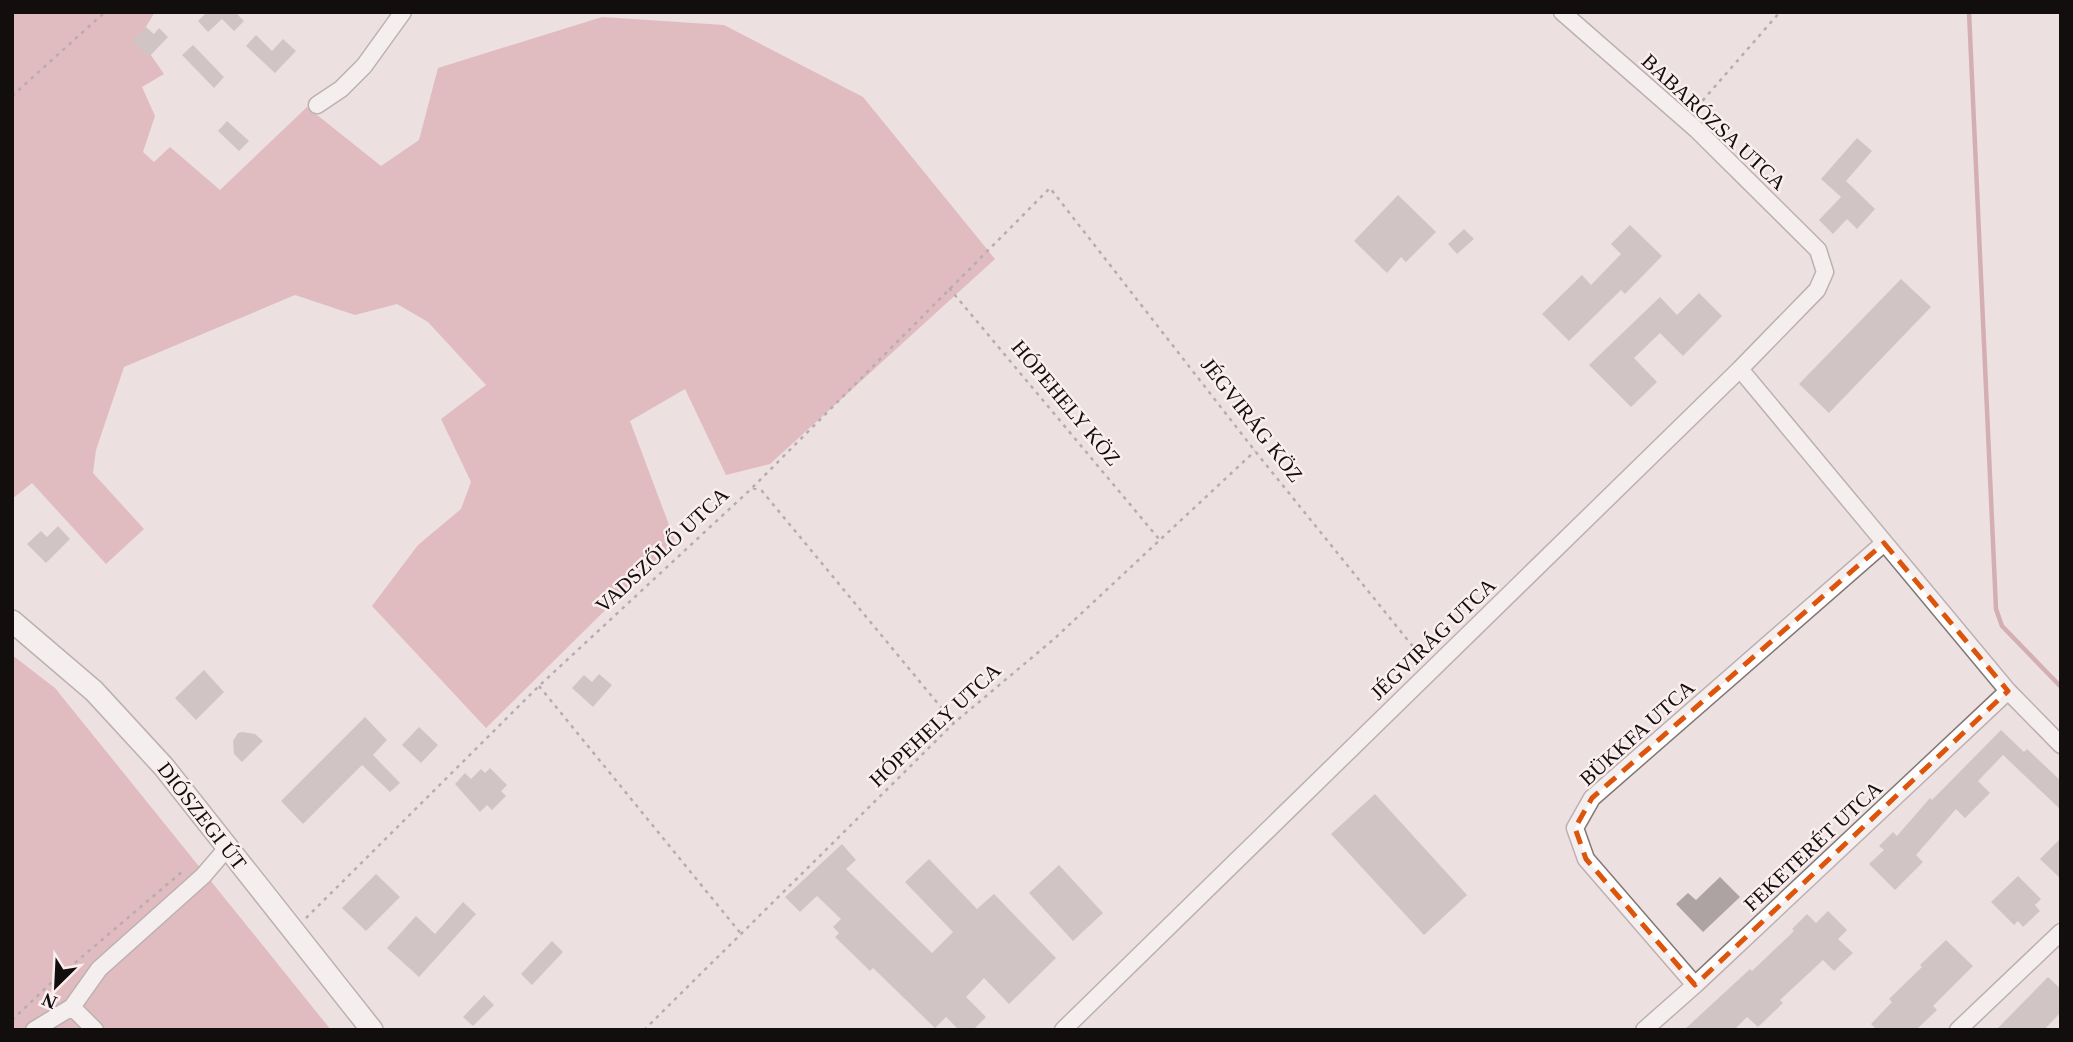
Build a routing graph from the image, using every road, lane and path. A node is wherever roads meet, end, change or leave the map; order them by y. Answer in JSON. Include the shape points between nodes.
{"nodes":[{"id":1,"x":105,"y":12,"type":"edge"},
{"id":2,"x":403,"y":12,"type":"edge"},
{"id":3,"x":1562,"y":12,"type":"edge"},
{"id":4,"x":1780,"y":12,"type":"edge"},
{"id":5,"x":12,"y":96,"type":"edge"},
{"id":6,"x":317,"y":105,"type":"dead end"},
{"id":7,"x":1686,"y":120,"type":"junction"},
{"id":8,"x":1049,"y":188,"type":"joint"},
{"id":9,"x":1825,"y":272,"type":"joint"},
{"id":10,"x":949,"y":288,"type":"junction"},
{"id":11,"x":1740,"y":369,"type":"junction"},
{"id":12,"x":1255,"y":451,"type":"junction"},
{"id":13,"x":752,"y":488,"type":"junction"},
{"id":14,"x":1159,"y":539,"type":"junction"},
{"id":15,"x":1884,"y":543,"type":"junction"},
{"id":16,"x":12,"y":621,"type":"edge"},
{"id":17,"x":1432,"y":669,"type":"junction"},
{"id":18,"x":539,"y":686,"type":"junction"},
{"id":19,"x":2008,"y":691,"type":"junction"},
{"id":20,"x":954,"y":723,"type":"junction"},
{"id":21,"x":2061,"y":745,"type":"edge"},
{"id":22,"x":220,"y":855,"type":"junction"},
{"id":23,"x":293,"y":931,"type":"junction"},
{"id":24,"x":2061,"y":932,"type":"edge"},
{"id":25,"x":742,"y":935,"type":"junction"},
{"id":26,"x":1695,"y":985,"type":"junction"},
{"id":27,"x":72,"y":1007,"type":"junction"},
{"id":28,"x":12,"y":1020,"type":"edge"},
{"id":29,"x":34,"y":1030,"type":"edge"},
{"id":30,"x":95,"y":1030,"type":"edge"},
{"id":31,"x":372,"y":1030,"type":"edge"},
{"id":32,"x":644,"y":1030,"type":"edge"},
{"id":33,"x":1063,"y":1030,"type":"edge"},
{"id":34,"x":1644,"y":1030,"type":"edge"},
{"id":35,"x":1958,"y":1030,"type":"edge"}],
"edges":[{"from":1,"to":5,"type":"path"},
{"from":2,"to":6,"type":"street","via":[[364,66]]},
{"from":3,"to":7,"type":"street","name":"BABARÓZSA UTCA"},
{"from":4,"to":7,"type":"path"},
{"from":7,"to":9,"type":"street","name":"BABARÓZSA UTCA","via":[[1818,250]]},
{"from":8,"to":10,"type":"path","name":"VADSZŐLŐ UTCA"},
{"from":8,"to":12,"type":"path","name":"JÉGVIRÁG KÖZ"},
{"from":9,"to":11,"type":"street","name":"JÉGVIRÁG UTCA","via":[[1817,290]]},
{"from":10,"to":13,"type":"path","name":"VADSZŐLŐ UTCA"},
{"from":10,"to":14,"type":"path","name":"HÓPEHELY KÖZ"},
{"from":11,"to":15,"type":"street"},
{"from":11,"to":17,"type":"street","name":"JÉGVIRÁG UTCA"},
{"from":12,"to":14,"type":"path","name":"HÓPEHELY UTCA"},
{"from":12,"to":17,"type":"path","name":"JÉGVIRÁG KÖZ"},
{"from":13,"to":18,"type":"path","name":"VADSZŐLŐ UTCA"},
{"from":13,"to":20,"type":"path","via":[[762,491]]},
{"from":14,"to":20,"type":"path","name":"HÓPEHELY UTCA","via":[[1054,639]]},
{"from":15,"to":19,"type":"street"},
{"from":15,"to":26,"type":"street","name":"BÜKKFA UTCA","via":[[1592,798],[1575,828],[1586,859]]},
{"from":16,"to":22,"type":"main road","name":"DIÓSZEGI ÚT","via":[[94,691],[164,767]]},
{"from":17,"to":33,"type":"street","name":"JÉGVIRÁG UTCA"},
{"from":18,"to":23,"type":"path","name":"VADSZŐLŐ UTCA"},
{"from":18,"to":25,"type":"path"},
{"from":19,"to":21,"type":"street"},
{"from":19,"to":26,"type":"street","name":"FEKETERÉT UTCA"},
{"from":20,"to":25,"type":"path","name":"HÓPEHELY UTCA"},
{"from":22,"to":23,"type":"main road","name":"DIÓSZEGI ÚT"},
{"from":22,"to":27,"type":"street","via":[[203,876],[99,969]]},
{"from":22,"to":28,"type":"path","via":[[188,867]]},
{"from":23,"to":31,"type":"main road","name":"DIÓSZEGI ÚT"},
{"from":24,"to":35,"type":"street"},
{"from":25,"to":32,"type":"path","name":"HÓPEHELY UTCA"},
{"from":26,"to":34,"type":"street","name":"FEKETERÉT UTCA"},
{"from":27,"to":29,"type":"street"},
{"from":27,"to":30,"type":"street"}]}
